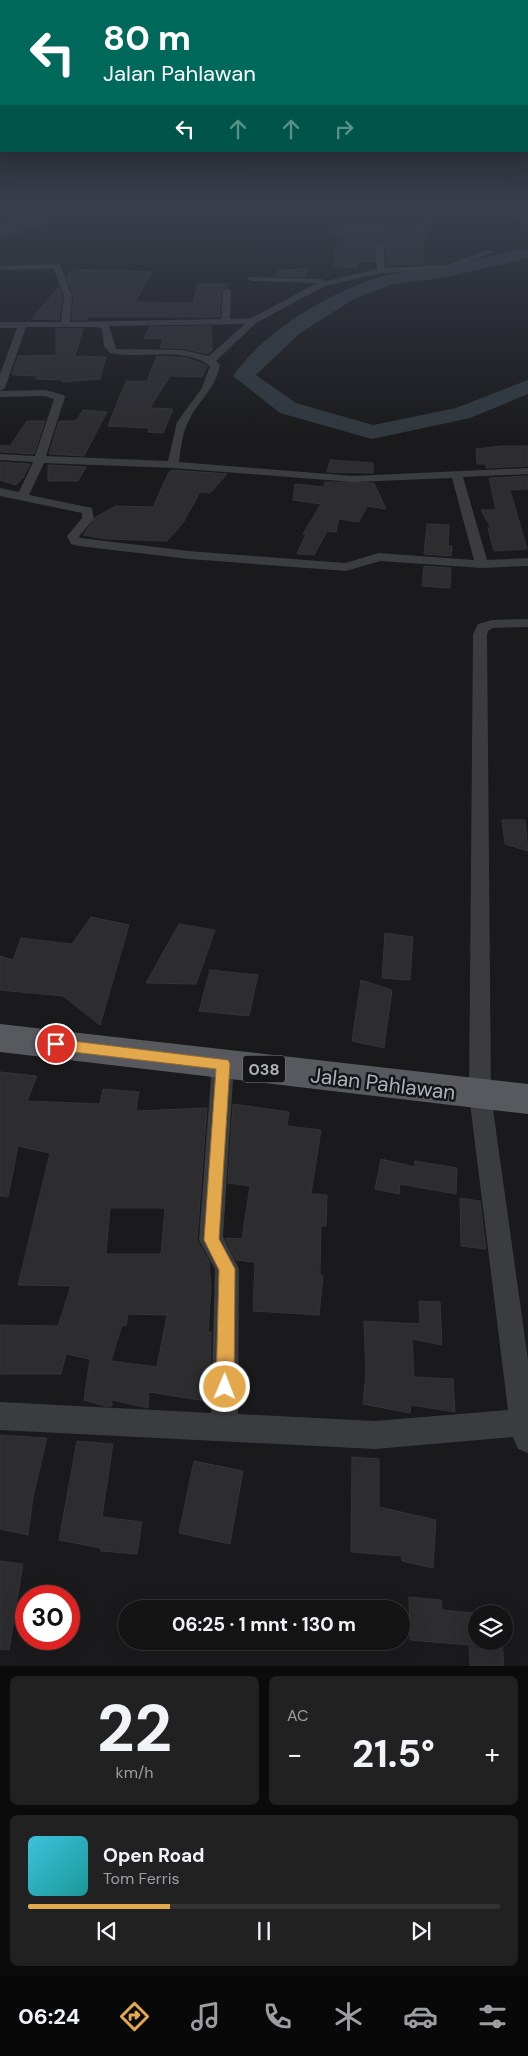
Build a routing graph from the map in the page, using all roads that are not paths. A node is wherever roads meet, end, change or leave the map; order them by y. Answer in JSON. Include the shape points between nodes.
{"nodes":[{"id":1,"x":64,"y":286,"type":"edge"},
{"id":2,"x":320,"y":286,"type":"edge"},
{"id":3,"x":227,"y":291,"type":"dead end"},
{"id":4,"x":253,"y":321,"type":"junction"},
{"id":5,"x":225,"y":322,"type":"junction"},
{"id":6,"x":64,"y":323,"type":"junction"},
{"id":7,"x":23,"y":324,"type":"junction"},
{"id":8,"x":97,"y":324,"type":"junction"},
{"id":9,"x":0,"y":325,"type":"edge"},
{"id":10,"x":210,"y":360,"type":"junction"},
{"id":11,"x":0,"y":388,"type":"edge"},
{"id":12,"x":0,"y":394,"type":"edge"},
{"id":13,"x":0,"y":457,"type":"edge"},
{"id":14,"x":40,"y":459,"type":"junction"},
{"id":15,"x":174,"y":464,"type":"junction"},
{"id":16,"x":528,"y":472,"type":"edge"},
{"id":17,"x":456,"y":474,"type":"junction"},
{"id":18,"x":0,"y":492,"type":"edge"},
{"id":19,"x":24,"y":496,"type":"junction"},
{"id":20,"x":528,"y":562,"type":"edge"},
{"id":21,"x":482,"y":564,"type":"junction"},
{"id":22,"x":528,"y":623,"type":"edge"},
{"id":23,"x":0,"y":1038,"type":"edge"},
{"id":24,"x":223,"y":1064,"type":"junction"},
{"id":25,"x":480,"y":1095,"type":"junction"},
{"id":26,"x":528,"y":1099,"type":"edge"},
{"id":27,"x":0,"y":1416,"type":"edge"},
{"id":28,"x":224,"y":1426,"type":"junction"},
{"id":29,"x":525,"y":1431,"type":"edge"}],
"edges":[{"from":1,"to":6,"type":"street","via":[[68,296]]},
{"from":2,"to":4,"type":"street","via":[[298,294]]},
{"from":3,"to":5,"type":"street"},
{"from":4,"to":5,"type":"street"},
{"from":4,"to":10,"type":"street"},
{"from":5,"to":8,"type":"street"},
{"from":6,"to":7,"type":"street"},
{"from":6,"to":8,"type":"street"},
{"from":7,"to":9,"type":"street"},
{"from":7,"to":11,"type":"street"},
{"from":8,"to":10,"type":"street","via":[[106,328],[113,351],[181,354]]},
{"from":10,"to":15,"type":"street","via":[[215,365],[211,380],[182,422],[174,446]]},
{"from":12,"to":14,"type":"street","via":[[46,394],[60,398]]},
{"from":13,"to":14,"type":"street"},
{"from":14,"to":15,"type":"street"},
{"from":14,"to":19,"type":"street"},
{"from":15,"to":17,"type":"street","via":[[353,478]]},
{"from":16,"to":17,"type":"street"},
{"from":17,"to":21,"type":"street"},
{"from":18,"to":19,"type":"street"},
{"from":19,"to":21,"type":"street","via":[[88,511],[88,519],[73,536],[79,542],[189,555],[346,567],[379,557]]},
{"from":20,"to":21,"type":"street"},
{"from":22,"to":25,"type":"street","via":[[492,624],[484,628],[479,646],[482,864],[478,1015]]},
{"from":23,"to":24,"type":"main road","name":"Jalan Pahlawan","number":"038"},
{"from":24,"to":25,"type":"main road","name":"Jalan Pahlawan","number":"038"},
{"from":24,"to":28,"type":"street","via":[[212,1240],[227,1269]]},
{"from":25,"to":26,"type":"main road","name":"Jalan Pahlawan","number":"038"},
{"from":25,"to":29,"type":"street"},
{"from":27,"to":28,"type":"street"},
{"from":28,"to":29,"type":"street","via":[[375,1435]]}]}
